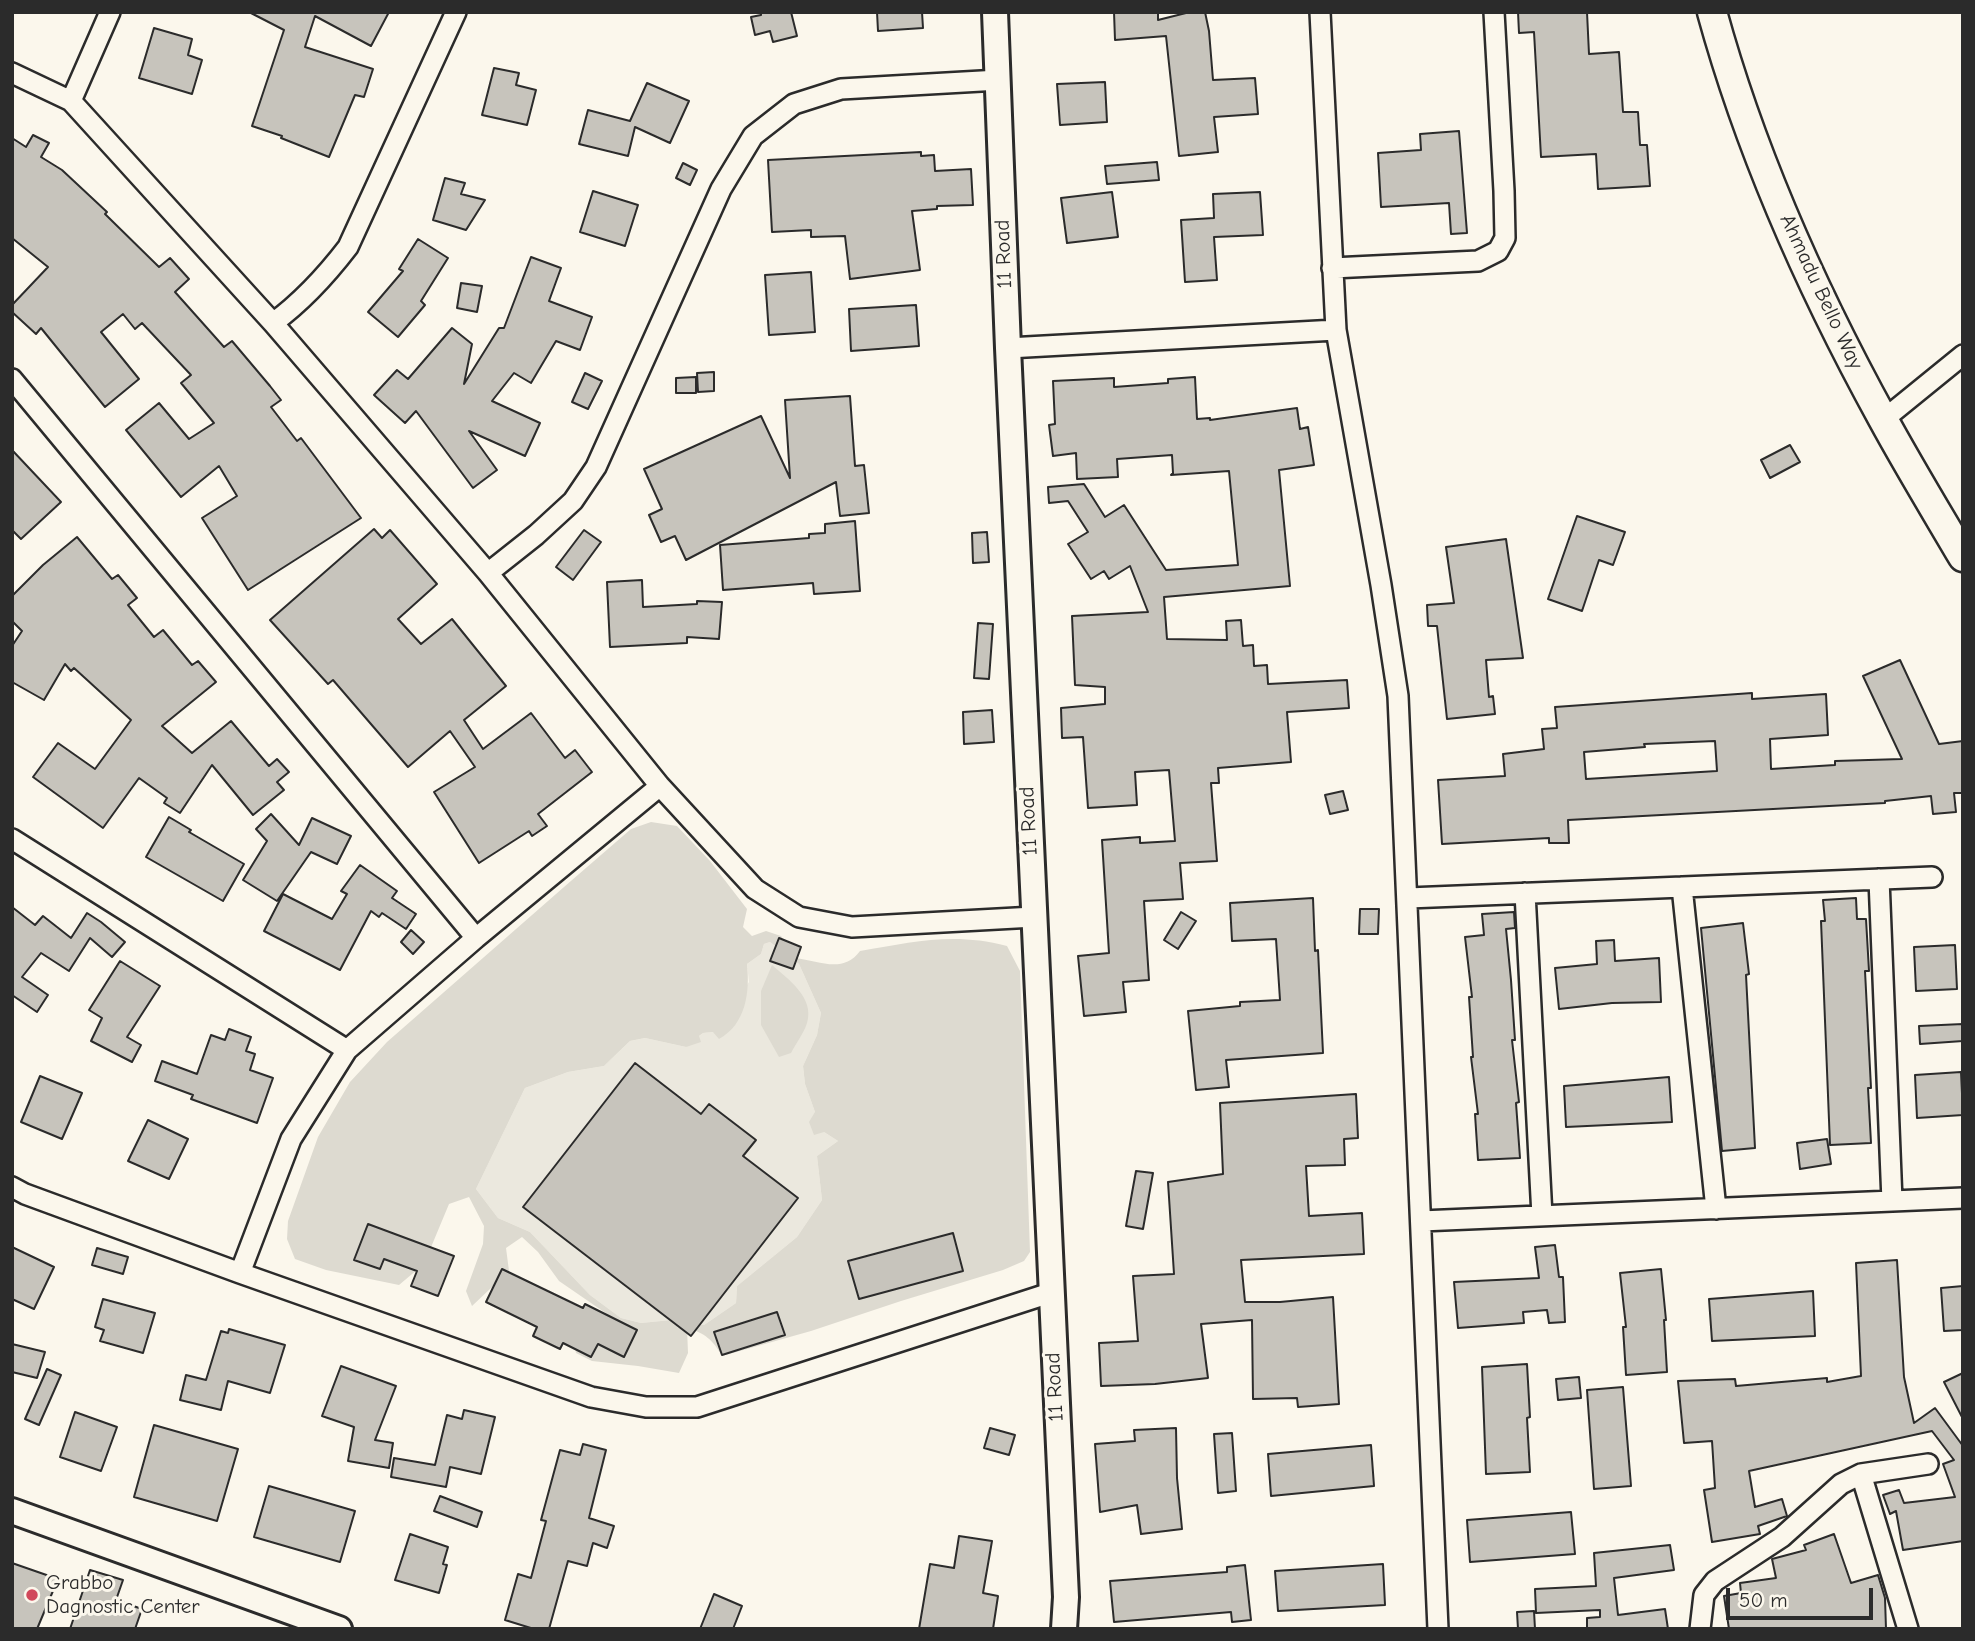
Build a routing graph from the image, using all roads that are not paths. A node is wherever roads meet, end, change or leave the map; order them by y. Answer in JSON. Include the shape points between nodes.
{"nodes":[{"id":1,"x":110,"y":12,"type":"edge"},
{"id":2,"x":456,"y":12,"type":"edge"},
{"id":3,"x":995,"y":12,"type":"edge"},
{"id":4,"x":1320,"y":12,"type":"edge"},
{"id":5,"x":1494,"y":12,"type":"edge"},
{"id":6,"x":1713,"y":12,"type":"edge"},
{"id":7,"x":12,"y":73,"type":"edge"},
{"id":8,"x":999,"y":80,"type":"junction"},
{"id":9,"x":71,"y":102,"type":"junction"},
{"id":10,"x":1332,"y":268,"type":"junction"},
{"id":11,"x":273,"y":323,"type":"junction"},
{"id":12,"x":1336,"y":330,"type":"junction"},
{"id":13,"x":1007,"y":348,"type":"junction"},
{"id":14,"x":1963,"y":355,"type":"edge"},
{"id":15,"x":12,"y":379,"type":"edge"},
{"id":16,"x":1883,"y":420,"type":"junction"},
{"id":17,"x":1963,"y":557,"type":"edge"},
{"id":18,"x":488,"y":573,"type":"junction"},
{"id":19,"x":660,"y":786,"type":"junction"},
{"id":20,"x":12,"y":839,"type":"edge"},
{"id":21,"x":1932,"y":877,"type":"dead end"},
{"id":22,"x":1879,"y":879,"type":"junction"},
{"id":23,"x":1682,"y":887,"type":"junction"},
{"id":24,"x":1525,"y":893,"type":"junction"},
{"id":25,"x":1408,"y":898,"type":"junction"},
{"id":26,"x":1034,"y":917,"type":"junction"},
{"id":27,"x":475,"y":938,"type":"junction"},
{"id":28,"x":348,"y":1051,"type":"junction"},
{"id":29,"x":12,"y":1187,"type":"edge"},
{"id":30,"x":1963,"y":1198,"type":"edge"},
{"id":31,"x":1892,"y":1201,"type":"junction"},
{"id":32,"x":1716,"y":1209,"type":"junction"},
{"id":33,"x":1542,"y":1216,"type":"junction"},
{"id":34,"x":1421,"y":1221,"type":"junction"},
{"id":35,"x":240,"y":1273,"type":"junction"},
{"id":36,"x":1050,"y":1293,"type":"junction"},
{"id":37,"x":1928,"y":1464,"type":"dead end"},
{"id":38,"x":1861,"y":1475,"type":"junction"},
{"id":39,"x":12,"y":1511,"type":"edge"},
{"id":40,"x":339,"y":1629,"type":"edge"},
{"id":41,"x":1065,"y":1629,"type":"edge"},
{"id":42,"x":1438,"y":1629,"type":"edge"},
{"id":43,"x":1700,"y":1629,"type":"edge"},
{"id":44,"x":1908,"y":1629,"type":"edge"}],
"edges":[{"from":1,"to":9,"type":"street"},
{"from":2,"to":11,"type":"street","via":[[348,247],[301,303]]},
{"from":3,"to":8,"type":"street","name":"11 Road"},
{"from":4,"to":10,"type":"street"},
{"from":5,"to":10,"type":"street","via":[[1505,238],[1498,251],[1478,261]]},
{"from":6,"to":16,"type":"main road","name":"Ahmadu Bello Way","via":[[1771,186]]},
{"from":7,"to":9,"type":"street"},
{"from":8,"to":13,"type":"street","name":"11 Road"},
{"from":8,"to":18,"type":"street","via":[[841,89],[794,104],[753,136],[721,190],[596,467],[573,501]]},
{"from":9,"to":11,"type":"street"},
{"from":10,"to":12,"type":"street"},
{"from":11,"to":18,"type":"street"},
{"from":12,"to":13,"type":"street"},
{"from":12,"to":25,"type":"street","via":[[1398,696]]},
{"from":13,"to":26,"type":"street","name":"11 Road"},
{"from":14,"to":16,"type":"street"},
{"from":15,"to":27,"type":"street"},
{"from":16,"to":17,"type":"main road","name":"Ahmadu Bello Way"},
{"from":18,"to":19,"type":"street"},
{"from":19,"to":26,"type":"street","via":[[755,889],[799,917],[852,928]]},
{"from":19,"to":27,"type":"street"},
{"from":20,"to":28,"type":"street"},
{"from":21,"to":22,"type":"street"},
{"from":22,"to":23,"type":"street"},
{"from":22,"to":31,"type":"street"},
{"from":23,"to":24,"type":"street"},
{"from":23,"to":32,"type":"street"},
{"from":24,"to":25,"type":"street"},
{"from":24,"to":33,"type":"street"},
{"from":25,"to":34,"type":"street"},
{"from":26,"to":36,"type":"street","name":"11 Road"},
{"from":27,"to":28,"type":"street"},
{"from":28,"to":35,"type":"street","via":[[291,1139]]},
{"from":29,"to":35,"type":"street"},
{"from":30,"to":31,"type":"street"},
{"from":31,"to":32,"type":"street"},
{"from":32,"to":33,"type":"street"},
{"from":33,"to":34,"type":"street"},
{"from":34,"to":42,"type":"street"},
{"from":35,"to":36,"type":"street","via":[[591,1397],[646,1408],[697,1407]]},
{"from":36,"to":41,"type":"street","name":"11 Road"},
{"from":37,"to":38,"type":"street"},
{"from":38,"to":43,"type":"street","via":[[1841,1484],[1782,1537],[1715,1581],[1704,1595]]},
{"from":38,"to":44,"type":"street"},
{"from":39,"to":40,"type":"street"}]}
